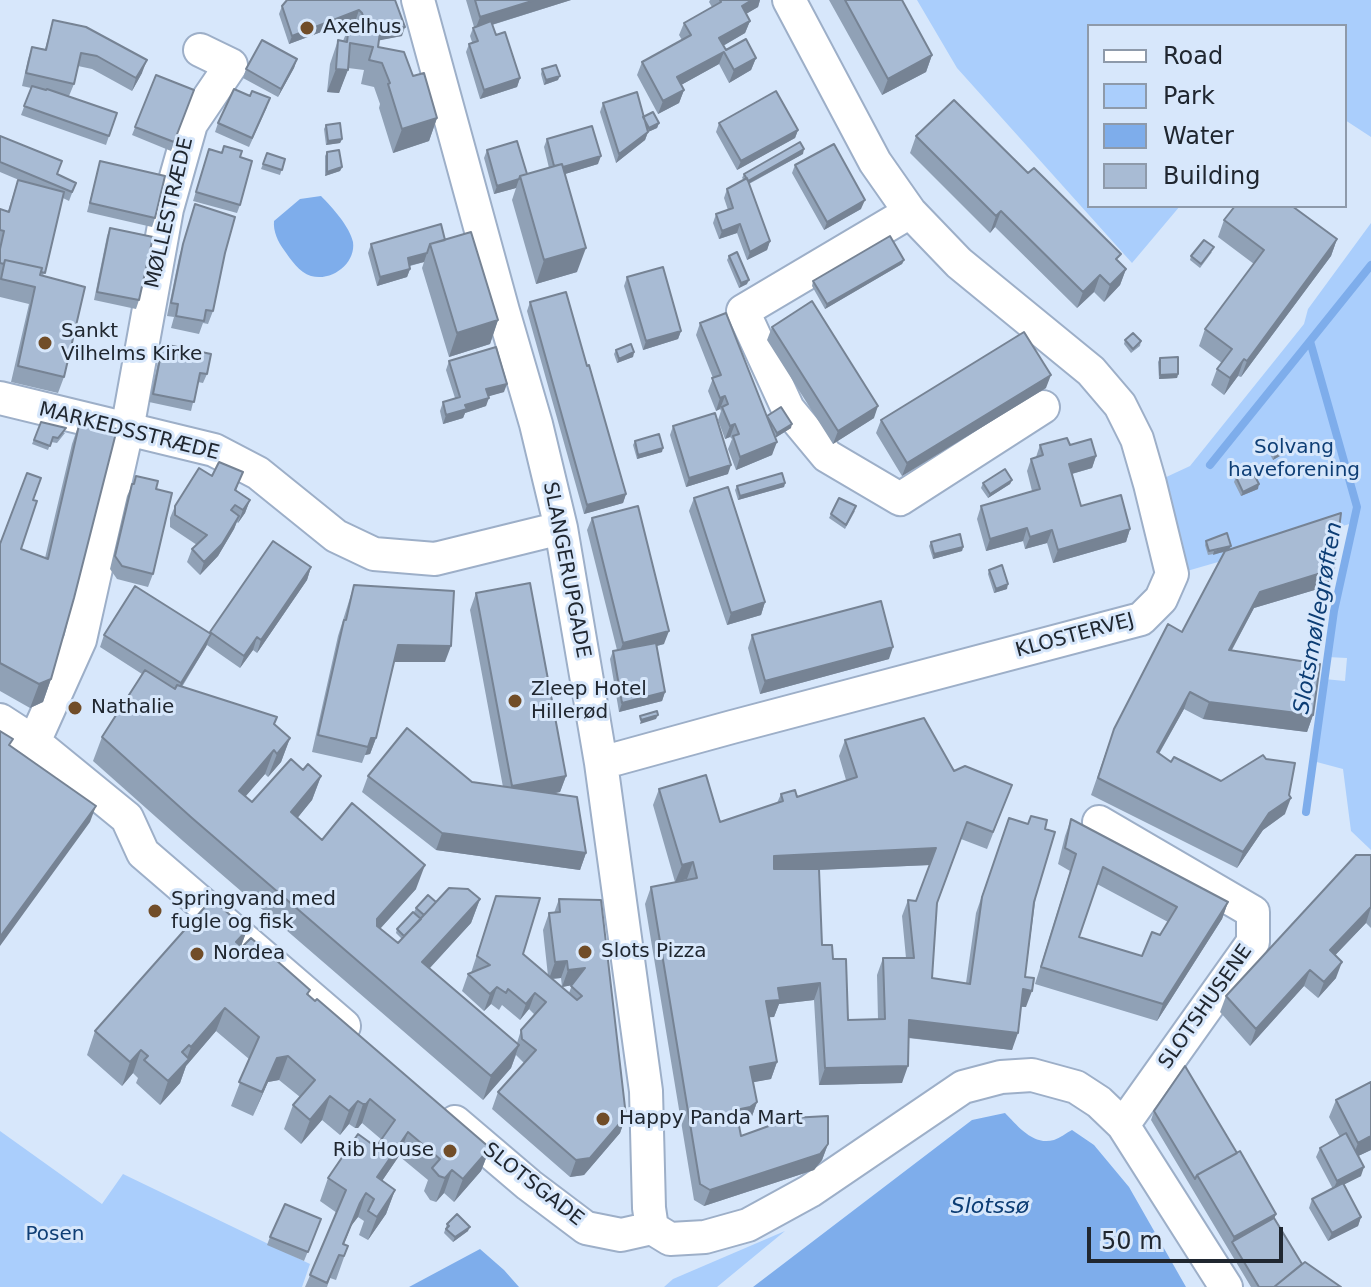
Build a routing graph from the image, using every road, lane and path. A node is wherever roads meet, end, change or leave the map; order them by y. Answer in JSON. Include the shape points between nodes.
{"nodes":[{"id":1,"x":418,"y":0,"type":"edge"},
{"id":2,"x":789,"y":0,"type":"edge"},
{"id":3,"x":200,"y":50,"type":"dead end"},
{"id":4,"x":910,"y":212,"type":"junction"},
{"id":5,"x":0,"y":398,"type":"edge"},
{"id":6,"x":1043,"y":407,"type":"dead end"},
{"id":7,"x":127,"y":430,"type":"junction"},
{"id":8,"x":561,"y":528,"type":"junction"},
{"id":9,"x":0,"y":720,"type":"edge"},
{"id":10,"x":34,"y":742,"type":"junction"},
{"id":11,"x":601,"y":763,"type":"junction"},
{"id":12,"x":1099,"y":822,"type":"dead end"},
{"id":13,"x":367,"y":1046,"type":"edge"},
{"id":14,"x":438,"y":1107,"type":"edge"},
{"id":15,"x":1123,"y":1125,"type":"junction"},
{"id":16,"x":661,"y":1233,"type":"junction"},
{"id":17,"x":1226,"y":1287,"type":"edge"}],
"edges":[{"from":1,"to":8,"type":"street","name":"SLANGERUPGADE"},
{"from":2,"to":4,"type":"street","name":"KLOSTERVEJ","via":[[875,162]]},
{"from":3,"to":7,"type":"street","name":"MØLLESTRÆDE","via":[[231,65],[191,124],[167,209]]},
{"from":4,"to":6,"type":"street","via":[[743,311],[788,409],[827,456],[900,499]]},
{"from":4,"to":11,"type":"street","name":"KLOSTERVEJ","via":[[959,263],[1091,371],[1120,405],[1137,439],[1172,574],[1161,599],[1141,619]]},
{"from":5,"to":7,"type":"street","name":"MARKEDSSTRÆDE"},
{"from":7,"to":8,"type":"street","name":"MARKEDSSTRÆDE","via":[[214,450],[258,473],[336,536],[374,554],[435,559]]},
{"from":7,"to":10,"type":"street","name":"MØLLESTRÆDE","via":[[80,640]]},
{"from":8,"to":11,"type":"street","name":"SLANGERUPGADE"},
{"from":9,"to":10,"type":"street"},
{"from":10,"to":13,"type":"street","via":[[127,818],[143,853]]},
{"from":11,"to":16,"type":"street","name":"SLANGERUPGADE","via":[[646,1091],[649,1208]]},
{"from":12,"to":15,"type":"street","name":"SLOTSHUSENE","via":[[1253,912],[1253,942]]},
{"from":14,"to":16,"type":"street","name":"SLOTSGADE","via":[[586,1228],[621,1235]]},
{"from":15,"to":16,"type":"street","name":"SLOTSGADE","via":[[1076,1087],[1032,1075],[1001,1077],[963,1087],[810,1191],[748,1225],[705,1237]]},
{"from":15,"to":17,"type":"street","name":"SLOTSGADE"}]}
